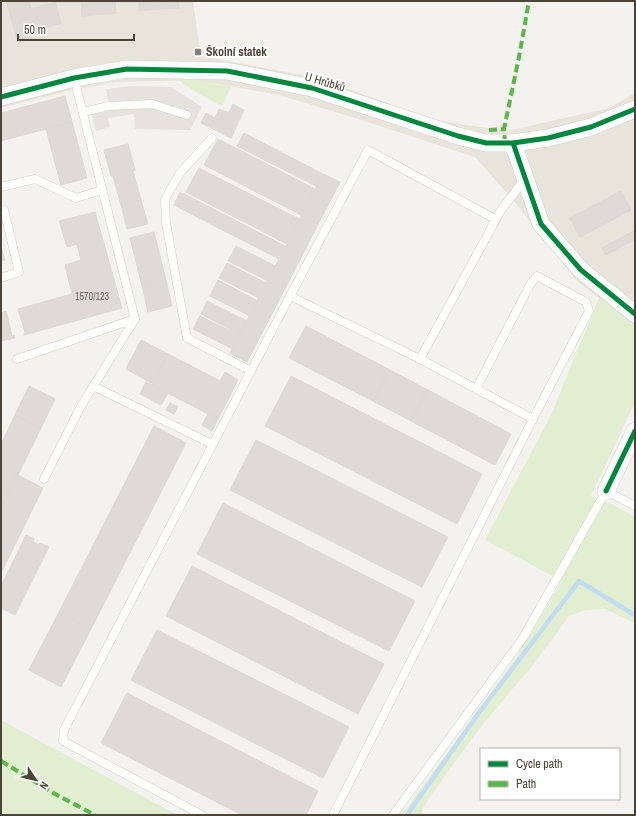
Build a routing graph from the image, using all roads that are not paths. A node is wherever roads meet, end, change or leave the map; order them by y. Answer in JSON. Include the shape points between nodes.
{"nodes":[{"id":1,"x":74,"y":78,"type":"junction"},
{"id":2,"x":1,"y":97,"type":"edge"},
{"id":3,"x":635,"y":109,"type":"edge"},
{"id":4,"x":82,"y":112,"type":"junction"},
{"id":5,"x":187,"y":115,"type":"dead end"},
{"id":6,"x":212,"y":138,"type":"dead end"},
{"id":7,"x":513,"y":143,"type":"junction"},
{"id":8,"x":525,"y":178,"type":"junction"},
{"id":9,"x":1,"y":187,"type":"edge"},
{"id":10,"x":102,"y":190,"type":"junction"},
{"id":11,"x":1,"y":211,"type":"edge"},
{"id":12,"x":496,"y":219,"type":"junction"},
{"id":13,"x":1,"y":278,"type":"edge"},
{"id":14,"x":290,"y":296,"type":"junction"},
{"id":15,"x":635,"y":314,"type":"edge"},
{"id":16,"x":135,"y":318,"type":"junction"},
{"id":17,"x":17,"y":358,"type":"dead end"},
{"id":18,"x":420,"y":359,"type":"junction"},
{"id":19,"x":251,"y":371,"type":"junction"},
{"id":20,"x":94,"y":386,"type":"junction"},
{"id":21,"x":476,"y":389,"type":"junction"},
{"id":22,"x":533,"y":419,"type":"junction"},
{"id":23,"x":635,"y":432,"type":"edge"},
{"id":24,"x":212,"y":444,"type":"junction"},
{"id":25,"x":44,"y":479,"type":"dead end"},
{"id":26,"x":606,"y":491,"type":"junction"},
{"id":27,"x":635,"y":506,"type":"edge"},
{"id":28,"x":202,"y":815,"type":"edge"},
{"id":29,"x":333,"y":815,"type":"edge"},
{"id":30,"x":393,"y":815,"type":"edge"}],
"edges":[{"from":1,"to":2,"type":"street","name":"U Hrůbků"},
{"from":1,"to":4,"type":"lane"},
{"from":1,"to":7,"type":"street","name":"U Hrůbků","via":[[127,69],[227,70],[312,88],[458,136],[486,143]]},
{"from":3,"to":7,"type":"street","name":"U Hrůbků","via":[[591,127],[548,138]]},
{"from":4,"to":5,"type":"lane","via":[[109,106],[152,104]]},
{"from":4,"to":10,"type":"lane"},
{"from":6,"to":19,"type":"lane","via":[[180,173],[165,199],[166,223],[187,338]]},
{"from":7,"to":8,"type":"street"},
{"from":8,"to":12,"type":"lane"},
{"from":8,"to":15,"type":"street","via":[[541,224],[581,270]]},
{"from":9,"to":10,"type":"lane","via":[[35,179],[76,198]]},
{"from":10,"to":16,"type":"lane"},
{"from":11,"to":13,"type":"lane","via":[[4,210],[19,272]]},
{"from":12,"to":14,"type":"lane","via":[[368,150]]},
{"from":12,"to":18,"type":"lane"},
{"from":14,"to":18,"type":"lane"},
{"from":14,"to":19,"type":"lane"},
{"from":16,"to":17,"type":"lane"},
{"from":16,"to":20,"type":"lane"},
{"from":18,"to":21,"type":"lane"},
{"from":19,"to":24,"type":"lane"},
{"from":20,"to":24,"type":"lane"},
{"from":20,"to":25,"type":"lane"},
{"from":21,"to":22,"type":"lane"},
{"from":21,"to":22,"type":"lane","via":[[531,283],[538,276],[586,302],[589,311]]},
{"from":22,"to":29,"type":"lane"},
{"from":23,"to":26,"type":"street"},
{"from":24,"to":28,"type":"lane","via":[[64,730],[63,741]]},
{"from":26,"to":27,"type":"lane"},
{"from":26,"to":30,"type":"lane","via":[[523,638]]}]}
